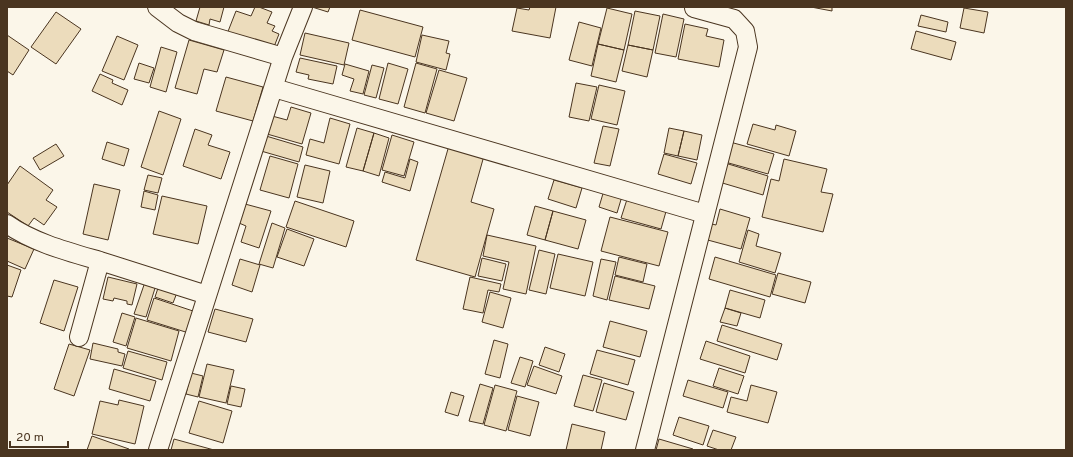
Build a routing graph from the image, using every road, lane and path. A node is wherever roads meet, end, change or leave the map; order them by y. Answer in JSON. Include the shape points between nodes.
{"nodes":[{"id":1,"x":157,"y":7,"type":"edge"},
{"id":2,"x":303,"y":7,"type":"edge"},
{"id":3,"x":692,"y":7,"type":"edge"},
{"id":4,"x":283,"y":57,"type":"junction"},
{"id":5,"x":274,"y":88,"type":"junction"},
{"id":6,"x":705,"y":214,"type":"junction"},
{"id":7,"x":7,"y":224,"type":"edge"},
{"id":8,"x":100,"y":261,"type":"junction"},
{"id":9,"x":208,"y":295,"type":"junction"},
{"id":10,"x":79,"y":337,"type":"dead end"},
{"id":11,"x":158,"y":450,"type":"edge"},
{"id":12,"x":645,"y":450,"type":"edge"}],
"edges":[{"from":1,"to":4,"type":"street","via":[[178,23],[194,30]]},
{"from":2,"to":4,"type":"street"},
{"from":3,"to":6,"type":"street","via":[[734,19],[745,31],[748,47]]},
{"from":4,"to":5,"type":"street"},
{"from":5,"to":6,"type":"street"},
{"from":5,"to":9,"type":"street"},
{"from":6,"to":12,"type":"street"},
{"from":7,"to":8,"type":"street","via":[[39,241]]},
{"from":8,"to":9,"type":"street"},
{"from":8,"to":10,"type":"street"},
{"from":9,"to":11,"type":"street"}]}
